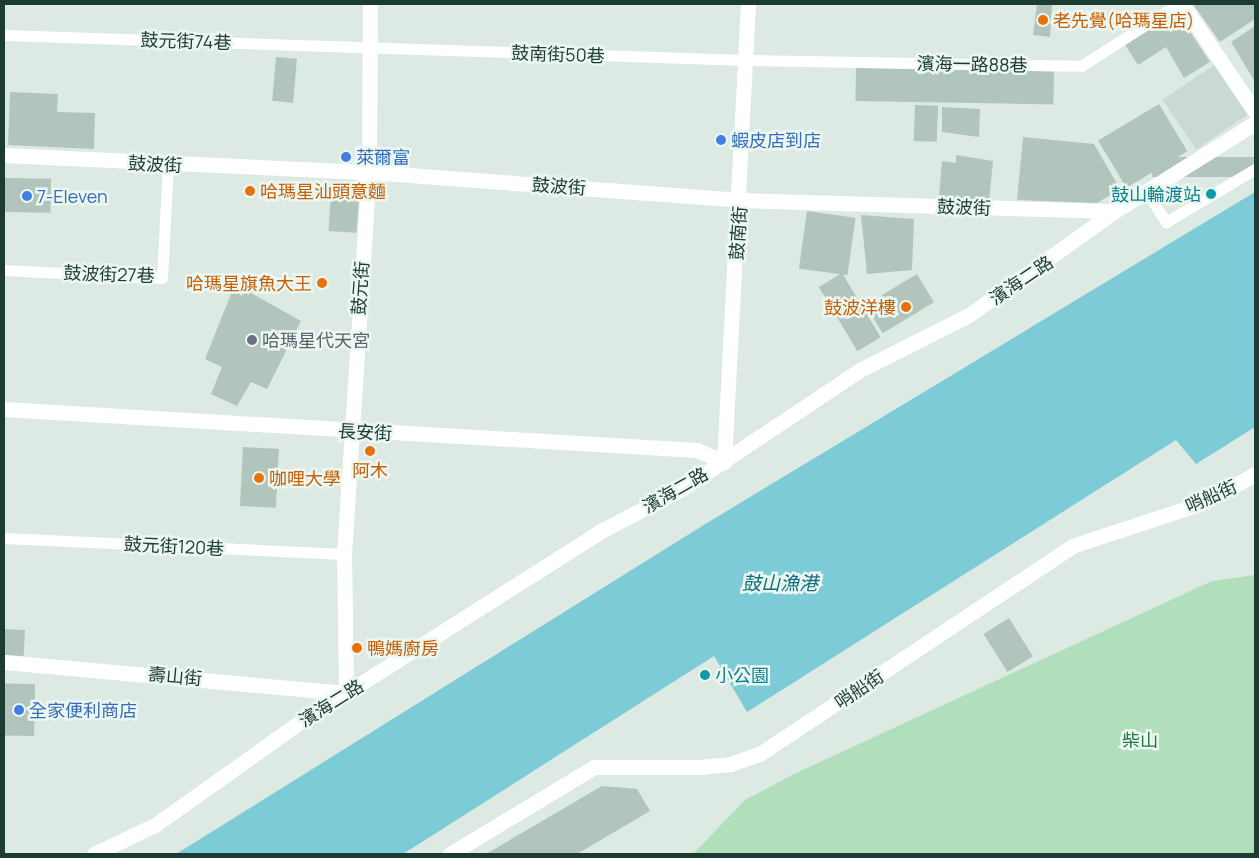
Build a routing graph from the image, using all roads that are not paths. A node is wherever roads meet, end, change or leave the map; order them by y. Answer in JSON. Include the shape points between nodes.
{"nodes":[{"id":1,"x":370,"y":4,"type":"edge"},
{"id":2,"x":748,"y":4,"type":"edge"},
{"id":3,"x":1180,"y":4,"type":"edge"},
{"id":4,"x":4,"y":35,"type":"edge"},
{"id":5,"x":368,"y":48,"type":"junction"},
{"id":6,"x":747,"y":60,"type":"junction"},
{"id":7,"x":1255,"y":112,"type":"edge"},
{"id":8,"x":1255,"y":123,"type":"edge"},
{"id":9,"x":4,"y":155,"type":"edge"},
{"id":10,"x":168,"y":164,"type":"junction"},
{"id":11,"x":1255,"y":169,"type":"edge"},
{"id":12,"x":368,"y":172,"type":"junction"},
{"id":13,"x":1147,"y":192,"type":"junction"},
{"id":14,"x":740,"y":200,"type":"junction"},
{"id":15,"x":1115,"y":211,"type":"junction"},
{"id":16,"x":4,"y":270,"type":"edge"},
{"id":17,"x":4,"y":410,"type":"edge"},
{"id":18,"x":350,"y":431,"type":"junction"},
{"id":19,"x":724,"y":462,"type":"junction"},
{"id":20,"x":1255,"y":474,"type":"edge"},
{"id":21,"x":4,"y":538,"type":"edge"},
{"id":22,"x":344,"y":554,"type":"junction"},
{"id":23,"x":4,"y":662,"type":"edge"},
{"id":24,"x":346,"y":693,"type":"junction"},
{"id":25,"x":94,"y":854,"type":"edge"},
{"id":26,"x":450,"y":854,"type":"edge"}],
"edges":[{"from":1,"to":5,"type":"street","name":"鼓元街"},
{"from":2,"to":6,"type":"street","name":"鼓南街"},
{"from":3,"to":6,"type":"lane","name":"濱海一路88巷","via":[[1081,66]]},
{"from":3,"to":7,"type":"street"},
{"from":4,"to":5,"type":"lane","name":"鼓元街74巷"},
{"from":5,"to":6,"type":"lane","name":"鼓南街50巷"},
{"from":5,"to":12,"type":"street","name":"鼓元街"},
{"from":6,"to":14,"type":"street","name":"鼓南街"},
{"from":8,"to":13,"type":"street","name":"濱海二路"},
{"from":9,"to":10,"type":"street","name":"鼓波街"},
{"from":10,"to":12,"type":"street","name":"鼓波街"},
{"from":10,"to":16,"type":"lane","name":"鼓波街27巷","via":[[162,278]]},
{"from":11,"to":13,"type":"lane","via":[[1166,222]]},
{"from":12,"to":14,"type":"street","name":"鼓波街"},
{"from":12,"to":18,"type":"street","name":"鼓元街"},
{"from":13,"to":15,"type":"street","name":"濱海二路"},
{"from":14,"to":15,"type":"street","name":"鼓波街"},
{"from":14,"to":19,"type":"street","name":"鼓南街"},
{"from":15,"to":19,"type":"street","name":"濱海二路","via":[[969,315],[860,370]]},
{"from":17,"to":18,"type":"street","name":"長安街"},
{"from":18,"to":19,"type":"street","name":"長安街","via":[[697,450]]},
{"from":18,"to":22,"type":"street","name":"鼓元街"},
{"from":19,"to":24,"type":"street","name":"濱海二路","via":[[600,532]]},
{"from":20,"to":26,"type":"street","name":"哨船街","via":[[1200,504],[1072,546],[761,754],[711,766],[594,767]]},
{"from":21,"to":22,"type":"lane","name":"鼓元街120巷"},
{"from":22,"to":24,"type":"street","name":"鼓元街"},
{"from":23,"to":24,"type":"street","name":"壽山街"},
{"from":24,"to":25,"type":"street","name":"濱海二路","via":[[155,825]]}]}
